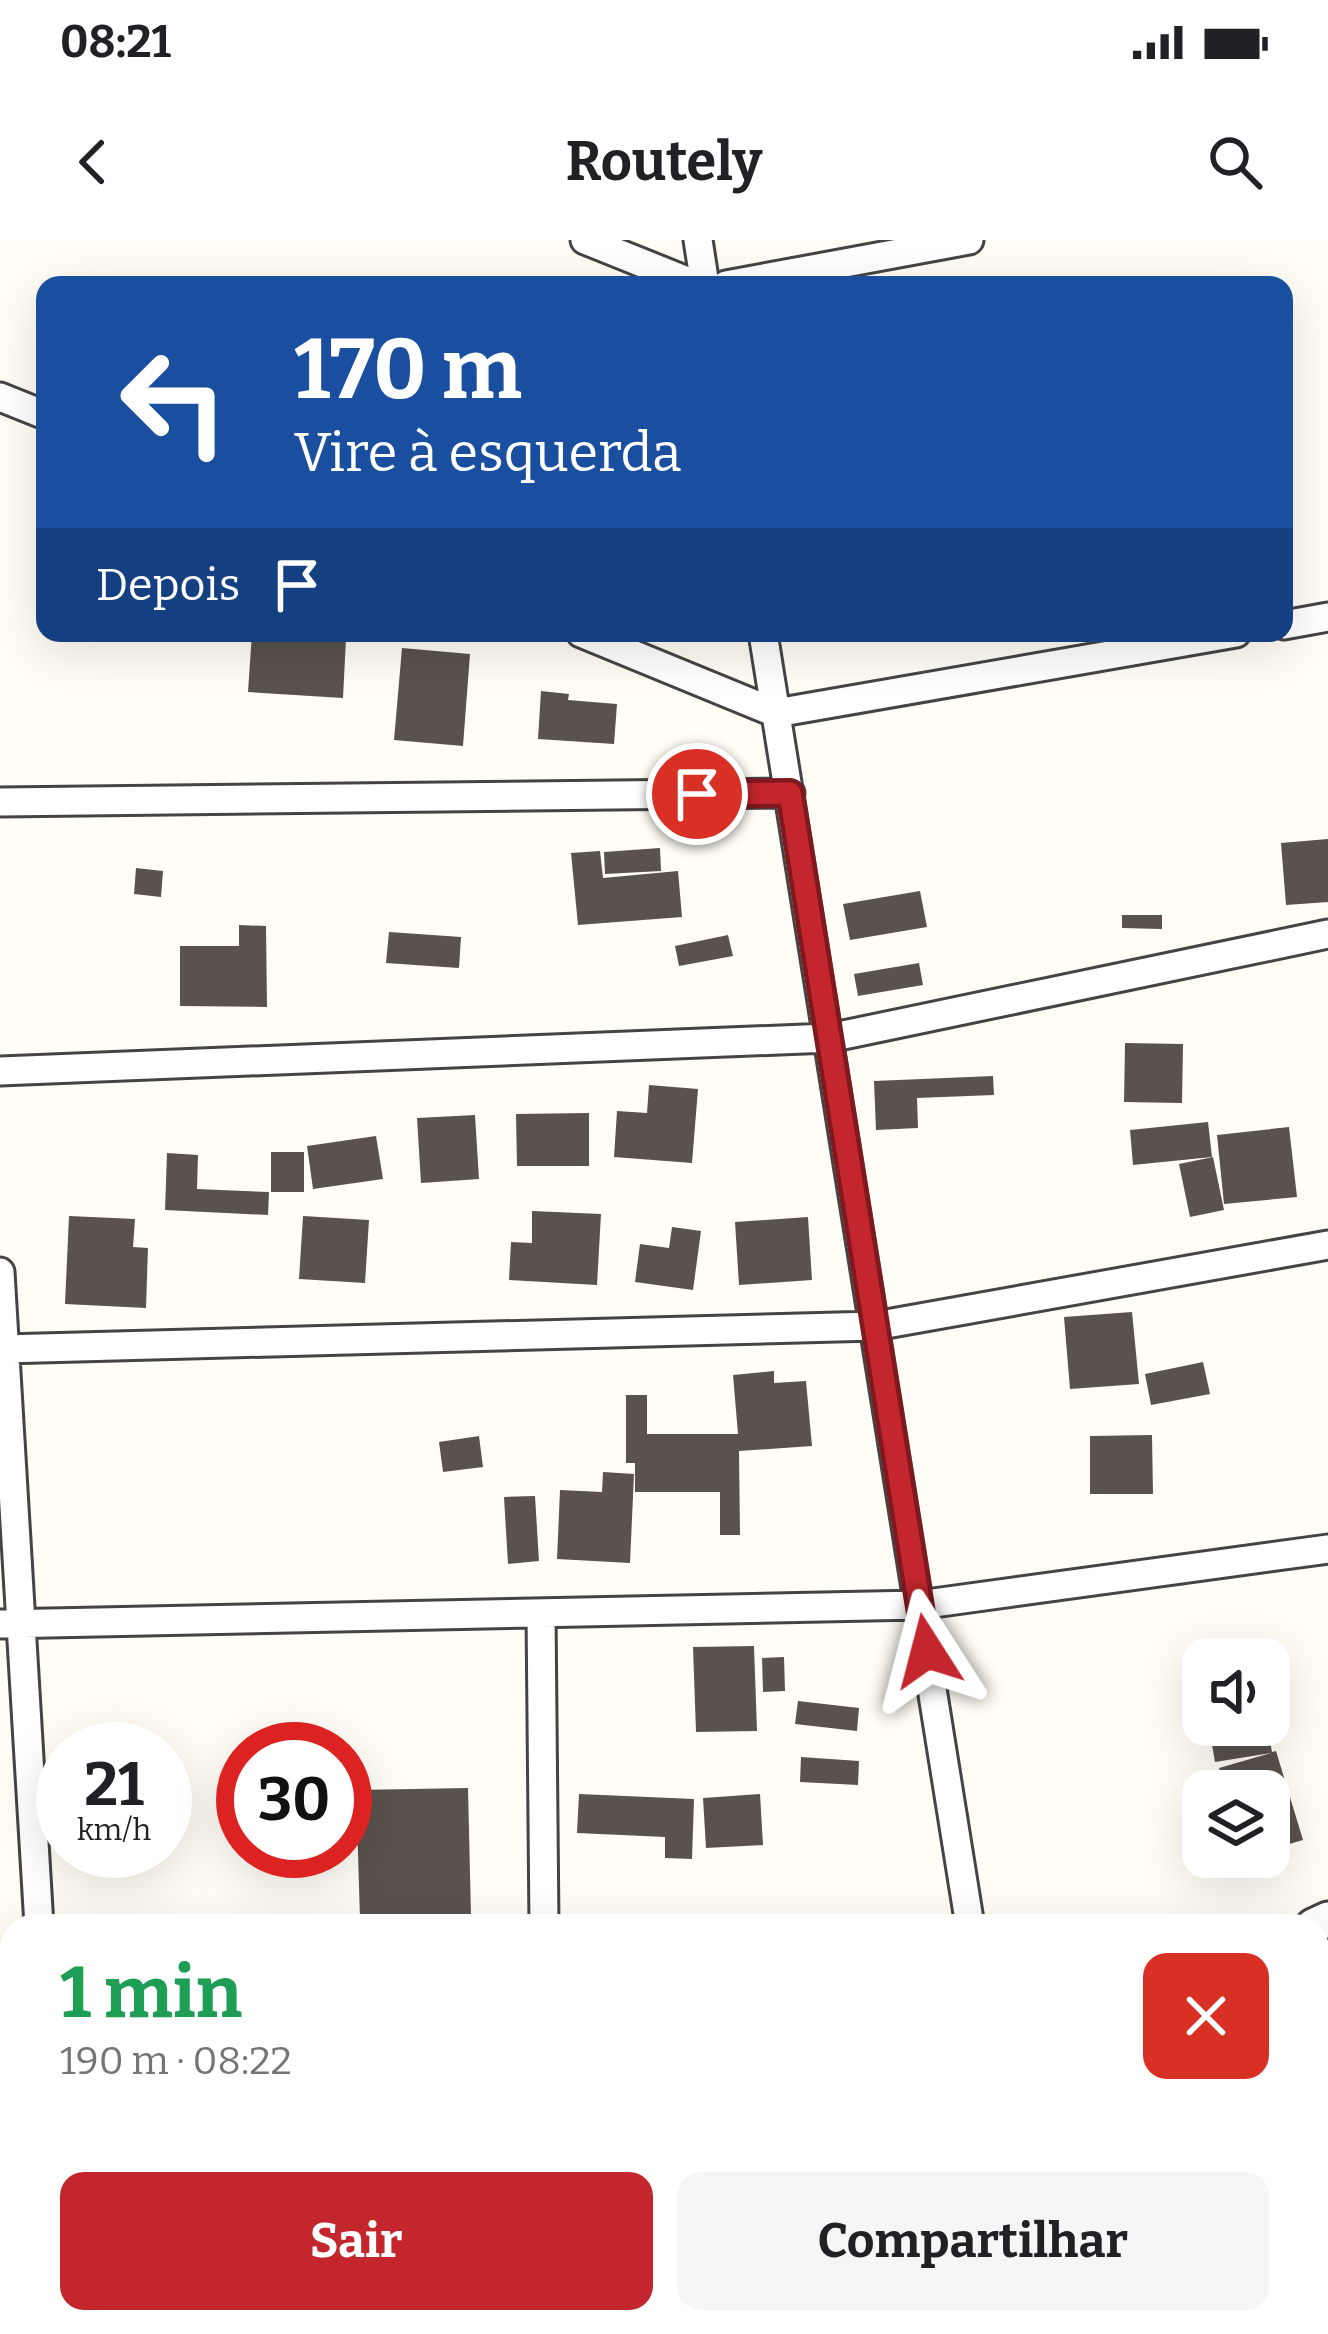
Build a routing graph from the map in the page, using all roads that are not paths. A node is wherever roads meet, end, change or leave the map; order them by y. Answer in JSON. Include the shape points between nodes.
{"nodes":[{"id":1,"x":585,"y":240,"type":"edge"},
{"id":2,"x":698,"y":240,"type":"edge"},
{"id":3,"x":969,"y":240,"type":"edge"},
{"id":4,"x":678,"y":276,"type":"edge"},
{"id":5,"x":700,"y":276,"type":"edge"},
{"id":6,"x":775,"y":276,"type":"edge"},
{"id":7,"x":0,"y":397,"type":"edge"},
{"id":8,"x":36,"y":411,"type":"edge"},
{"id":9,"x":1328,"y":617,"type":"edge"},
{"id":10,"x":1293,"y":623,"type":"edge"},
{"id":11,"x":603,"y":642,"type":"edge"},
{"id":12,"x":764,"y":642,"type":"edge"},
{"id":13,"x":1184,"y":642,"type":"edge"},
{"id":14,"x":776,"y":712,"type":"junction"},
{"id":15,"x":790,"y":793,"type":"junction"},
{"id":16,"x":0,"y":802,"type":"edge"},
{"id":17,"x":1328,"y":934,"type":"edge"},
{"id":18,"x":829,"y":1038,"type":"junction"},
{"id":19,"x":0,"y":1071,"type":"edge"},
{"id":20,"x":1328,"y":1245,"type":"edge"},
{"id":21,"x":0,"y":1272,"type":"edge"},
{"id":22,"x":875,"y":1325,"type":"junction"},
{"id":23,"x":3,"y":1349,"type":"junction"},
{"id":24,"x":1328,"y":1549,"type":"edge"},
{"id":25,"x":920,"y":1605,"type":"junction"},
{"id":26,"x":541,"y":1613,"type":"junction"},
{"id":27,"x":12,"y":1623,"type":"edge"},
{"id":28,"x":38,"y":1914,"type":"edge"},
{"id":29,"x":544,"y":1914,"type":"edge"},
{"id":30,"x":968,"y":1914,"type":"edge"}],
"edges":[{"from":1,"to":4,"type":"street"},
{"from":2,"to":5,"type":"street"},
{"from":3,"to":6,"type":"street"},
{"from":7,"to":8,"type":"street"},
{"from":9,"to":10,"type":"street"},
{"from":11,"to":14,"type":"street"},
{"from":12,"to":14,"type":"street"},
{"from":13,"to":14,"type":"street"},
{"from":14,"to":15,"type":"street"},
{"from":15,"to":16,"type":"street"},
{"from":15,"to":18,"type":"street"},
{"from":17,"to":18,"type":"street"},
{"from":18,"to":19,"type":"street"},
{"from":18,"to":22,"type":"street"},
{"from":20,"to":22,"type":"street"},
{"from":21,"to":23,"type":"street"},
{"from":22,"to":23,"type":"street"},
{"from":22,"to":25,"type":"street"},
{"from":23,"to":27,"type":"street"},
{"from":24,"to":25,"type":"street"},
{"from":25,"to":26,"type":"street"},
{"from":25,"to":30,"type":"street"},
{"from":26,"to":27,"type":"street"},
{"from":26,"to":29,"type":"street"},
{"from":27,"to":28,"type":"street"}]}
